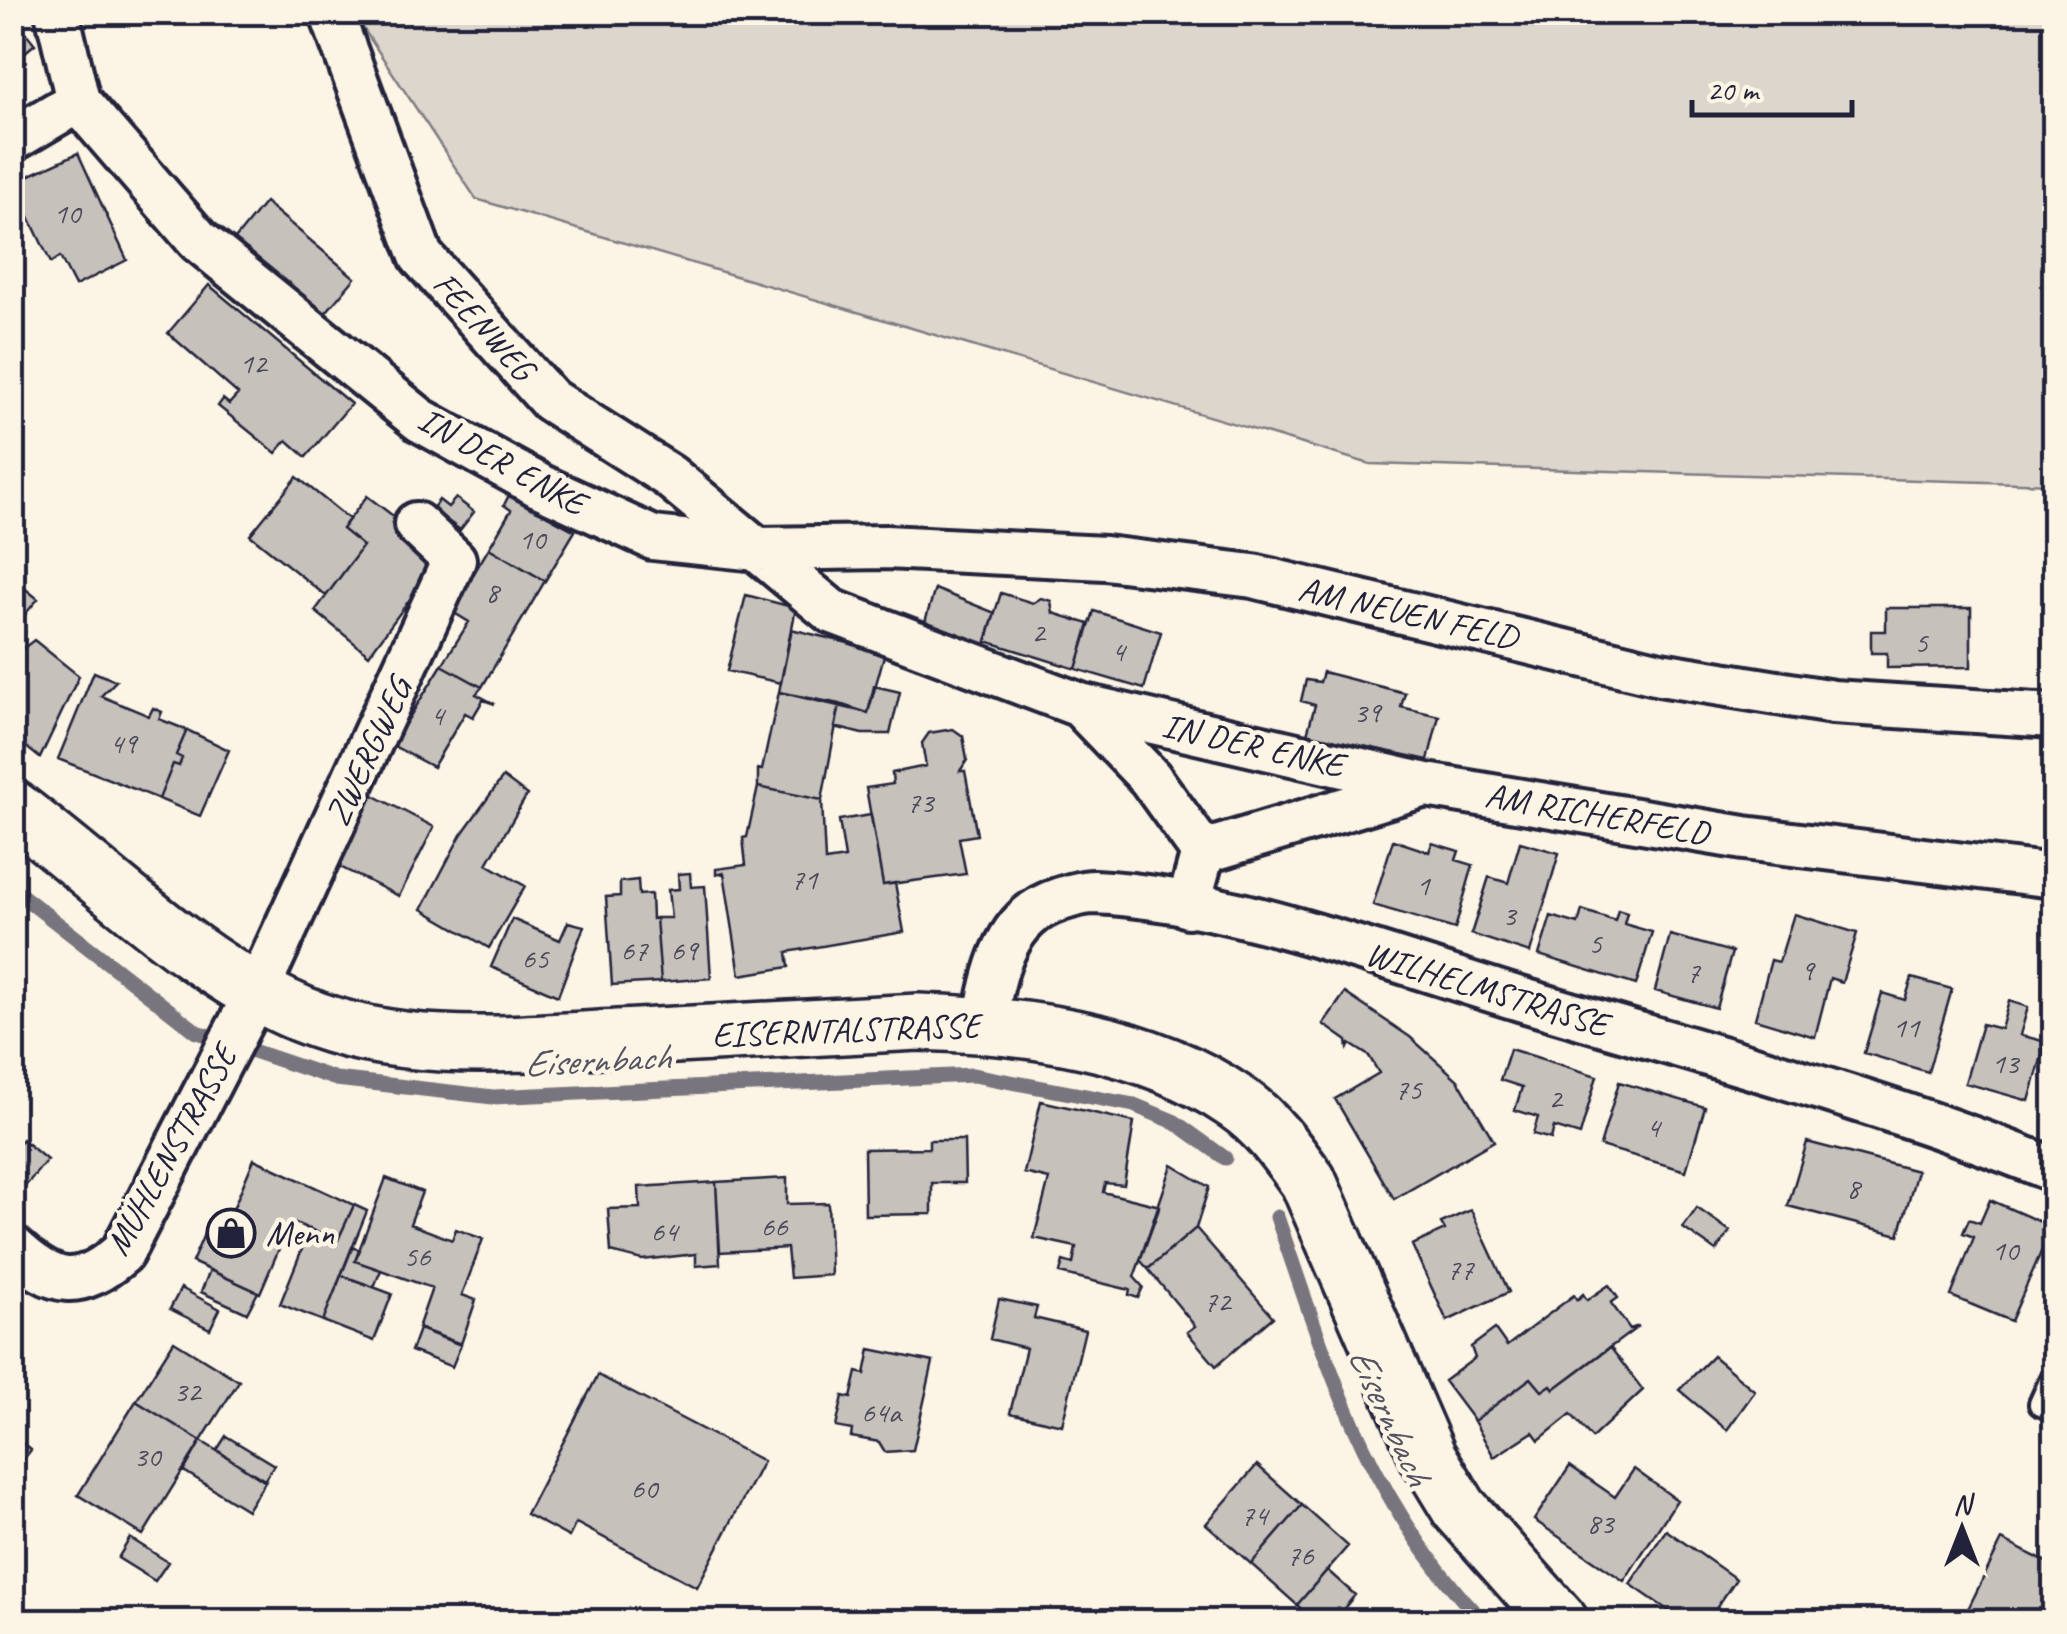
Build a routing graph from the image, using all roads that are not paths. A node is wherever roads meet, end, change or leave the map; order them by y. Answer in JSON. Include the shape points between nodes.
{"nodes":[{"id":1,"x":57,"y":12,"type":"edge"},
{"id":2,"x":331,"y":12,"type":"edge"},
{"id":3,"x":78,"y":100,"type":"junction"},
{"id":4,"x":12,"y":140,"type":"edge"},
{"id":5,"x":416,"y":524,"type":"dead end"},
{"id":6,"x":758,"y":549,"type":"junction"},
{"id":7,"x":1080,"y":704,"type":"junction"},
{"id":8,"x":2054,"y":716,"type":"edge"},
{"id":9,"x":1426,"y":785,"type":"junction"},
{"id":10,"x":12,"y":808,"type":"edge"},
{"id":11,"x":1202,"y":852,"type":"junction"},
{"id":12,"x":2054,"y":876,"type":"edge"},
{"id":13,"x":1188,"y":906,"type":"junction"},
{"id":14,"x":250,"y":1005,"type":"junction"},
{"id":15,"x":985,"y":1024,"type":"junction"},
{"id":16,"x":2054,"y":1170,"type":"edge"},
{"id":17,"x":12,"y":1248,"type":"edge"},
{"id":18,"x":2054,"y":1375,"type":"edge"},
{"id":19,"x":2054,"y":1409,"type":"edge"},
{"id":20,"x":1560,"y":1622,"type":"edge"}],
"edges":[{"from":1,"to":3,"type":"street"},
{"from":2,"to":6,"type":"street","name":"FEENWEG","via":[[421,256],[550,400],[670,476]]},
{"from":3,"to":4,"type":"street"},
{"from":3,"to":6,"type":"street","name":"IN DER ENKE","via":[[198,240],[420,420],[653,538]]},
{"from":5,"to":14,"type":"street","name":"ZWERGWEG","via":[[454,560]]},
{"from":6,"to":7,"type":"street","name":"IN DER ENKE","via":[[831,611]]},
{"from":6,"to":8,"type":"street","name":"AM NEUEN FELD","via":[[886,547],[1105,558],[1253,576],[1660,674],[1833,702]]},
{"from":7,"to":9,"type":"street","name":"IN DER ENKE"},
{"from":7,"to":11,"type":"street","name":"IN DER ENKE","via":[[1150,778]]},
{"from":9,"to":11,"type":"street","name":"AM RICHERFELD"},
{"from":9,"to":12,"type":"street","name":"AM RICHERFELD","via":[[1744,838]]},
{"from":10,"to":14,"type":"main road","name":"EISERNTALSTRASSE"},
{"from":11,"to":13,"type":"street"},
{"from":13,"to":15,"type":"street","name":"WILHELMSTRASSE","via":[[1090,892],[1048,903],[1019,925],[993,973]]},
{"from":13,"to":16,"type":"street","name":"WILHELMSTRASSE","via":[[1300,933],[1942,1127]]},
{"from":14,"to":15,"type":"main road","name":"EISERNTALSTRASSE","via":[[351,1030],[464,1043]]},
{"from":14,"to":17,"type":"street","name":"MÜHLENSTRASSE","via":[[122,1253],[96,1276],[72,1281],[51,1276]]},
{"from":15,"to":20,"type":"main road","name":"EISERNTALSTRASSE","via":[[1070,1038],[1187,1074],[1238,1103],[1280,1142],[1330,1225],[1428,1457],[1459,1508]]},
{"from":18,"to":19,"type":"lane","via":[[2042,1404]]}]}
